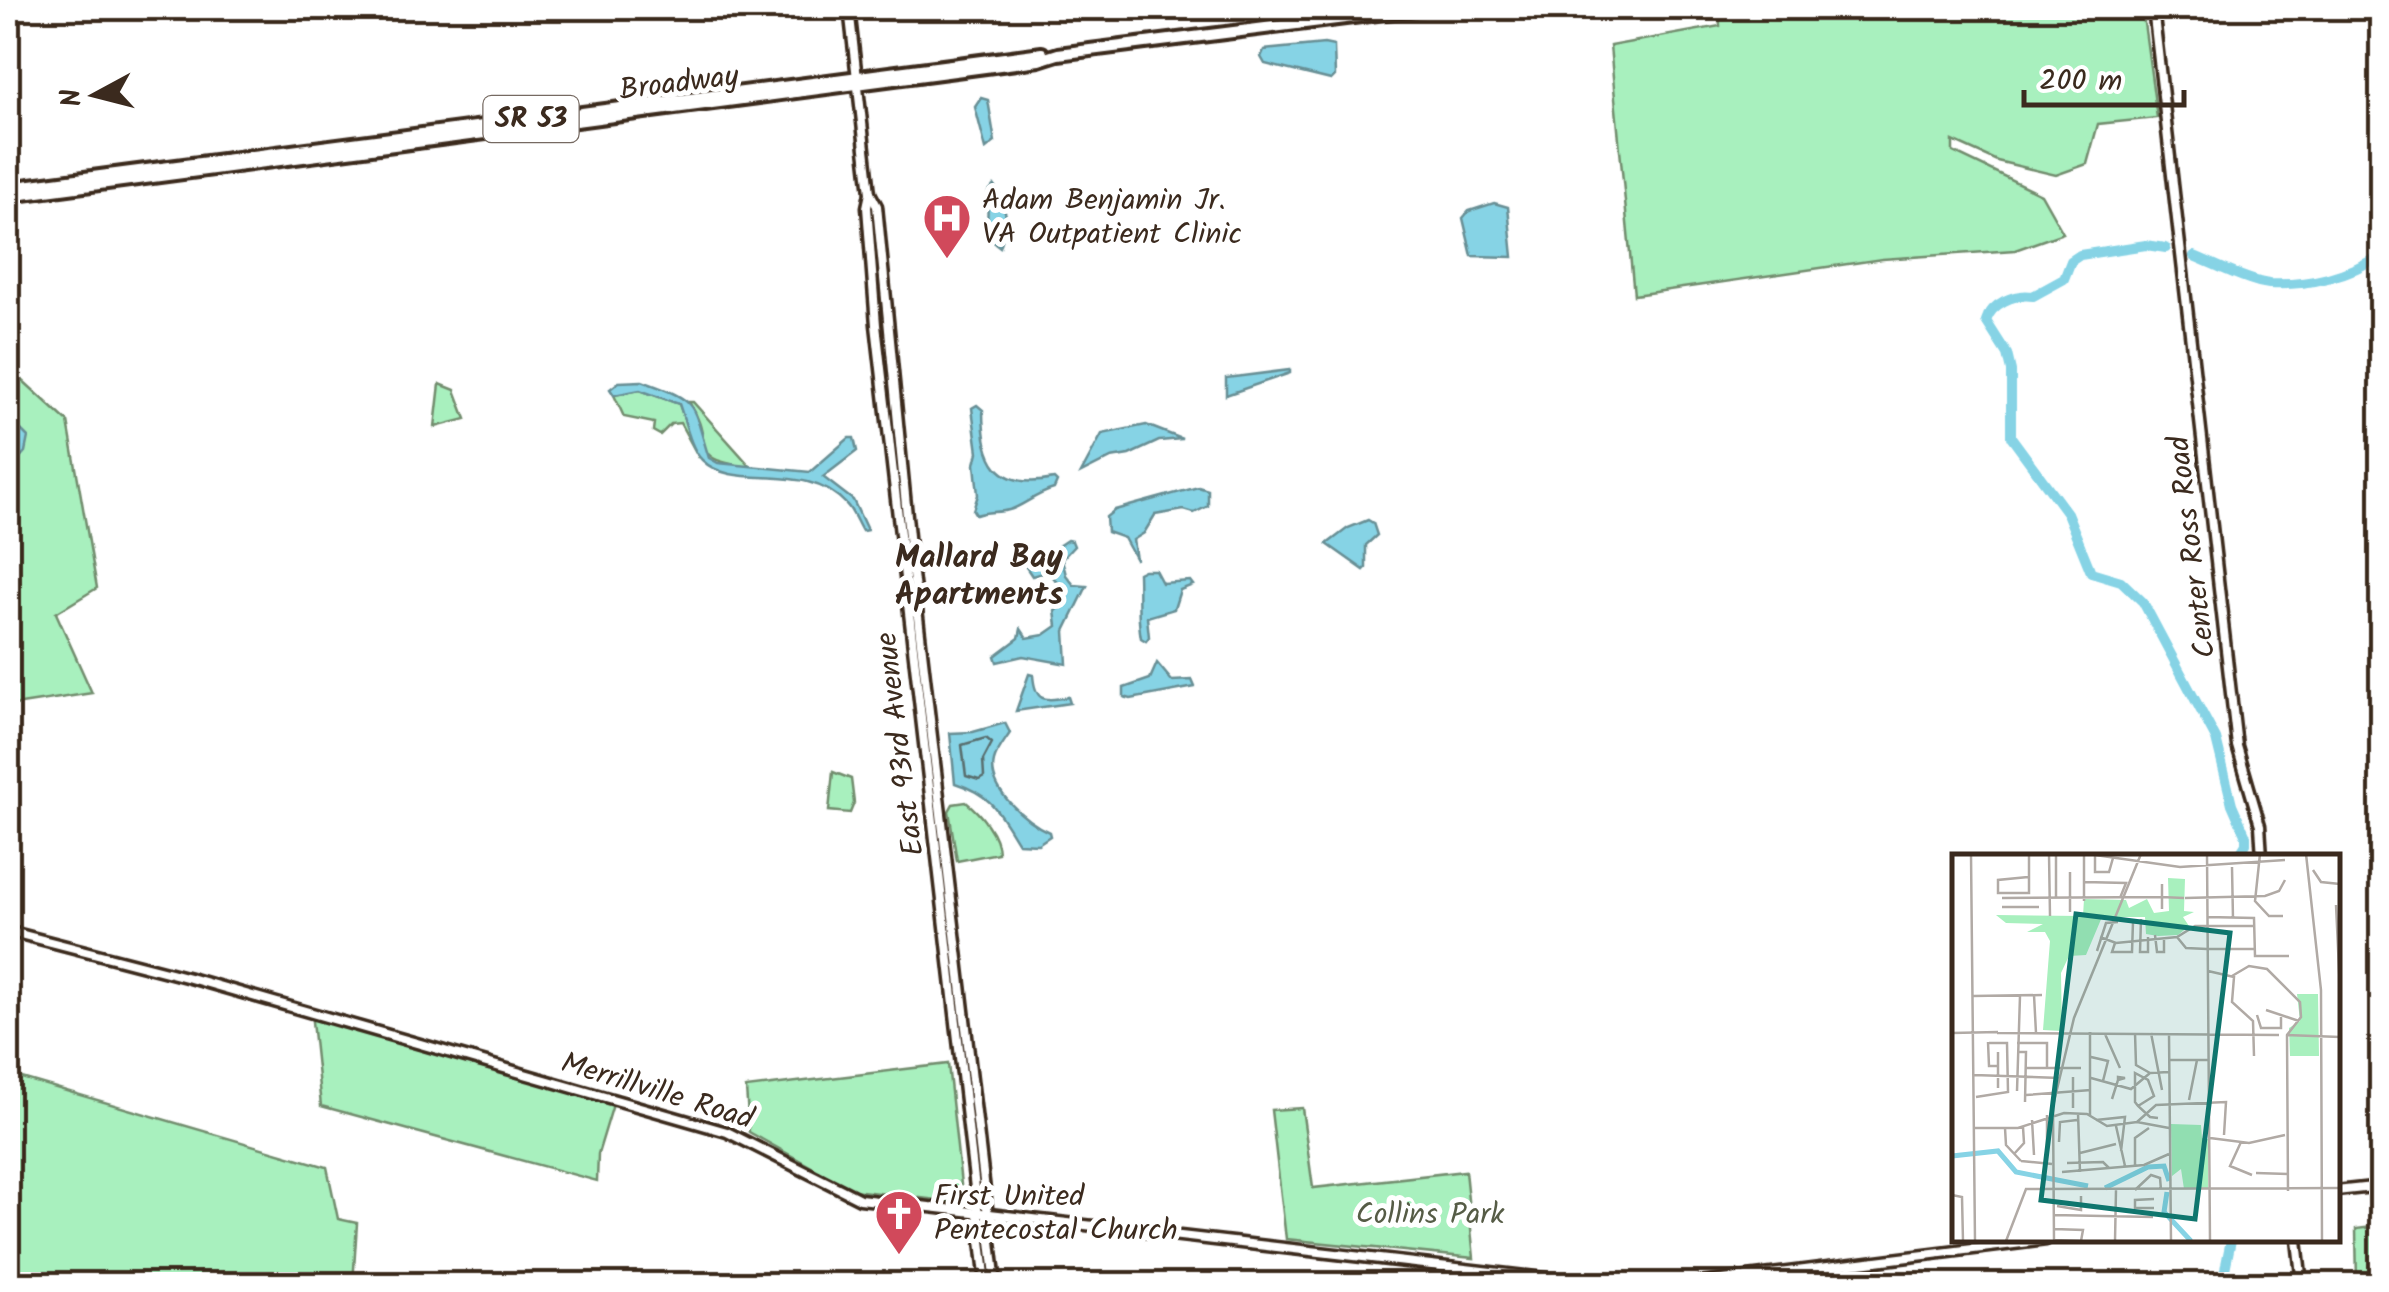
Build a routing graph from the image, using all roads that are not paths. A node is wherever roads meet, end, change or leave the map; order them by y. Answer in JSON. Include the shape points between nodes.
{"nodes":[{"id":1,"x":849,"y":8,"type":"edge"},
{"id":2,"x":1425,"y":8,"type":"edge"},
{"id":3,"x":2153,"y":8,"type":"edge"},
{"id":4,"x":856,"y":81,"type":"junction"},
{"id":5,"x":8,"y":192,"type":"edge"},
{"id":6,"x":2262,"y":854,"type":"edge"},
{"id":7,"x":8,"y":931,"type":"edge"},
{"id":8,"x":2382,"y":1186,"type":"edge"},
{"id":9,"x":2339,"y":1191,"type":"edge"},
{"id":10,"x":983,"y":1214,"type":"junction"},
{"id":11,"x":2030,"y":1242,"type":"edge"},
{"id":12,"x":2297,"y":1242,"type":"edge"},
{"id":13,"x":986,"y":1284,"type":"edge"},
{"id":14,"x":996,"y":1284,"type":"edge"},
{"id":15,"x":1596,"y":1284,"type":"edge"},
{"id":16,"x":1691,"y":1284,"type":"edge"},
{"id":17,"x":2302,"y":1284,"type":"edge"}],
"edges":[{"from":1,"to":4,"type":"street","name":"East 93rd Avenue"},
{"from":2,"to":4,"type":"main road","name":"Broadway","number":"SR 53"},
{"from":3,"to":6,"type":"street","name":"Center Ross Road","via":[[2237,746]]},
{"from":4,"to":5,"type":"main road","name":"Broadway","number":"SR 53"},
{"from":4,"to":10,"type":"street","name":"East 93rd Avenue","via":[[876,206]]},
{"from":7,"to":10,"type":"street","name":"Merrillville Road","via":[[727,1132],[860,1199]]},
{"from":8,"to":9,"type":"street"},
{"from":10,"to":13,"type":"street"},
{"from":10,"to":14,"type":"street"},
{"from":10,"to":15,"type":"street","name":"Merrillville Road"},
{"from":11,"to":16,"type":"street"},
{"from":12,"to":17,"type":"street"}]}
